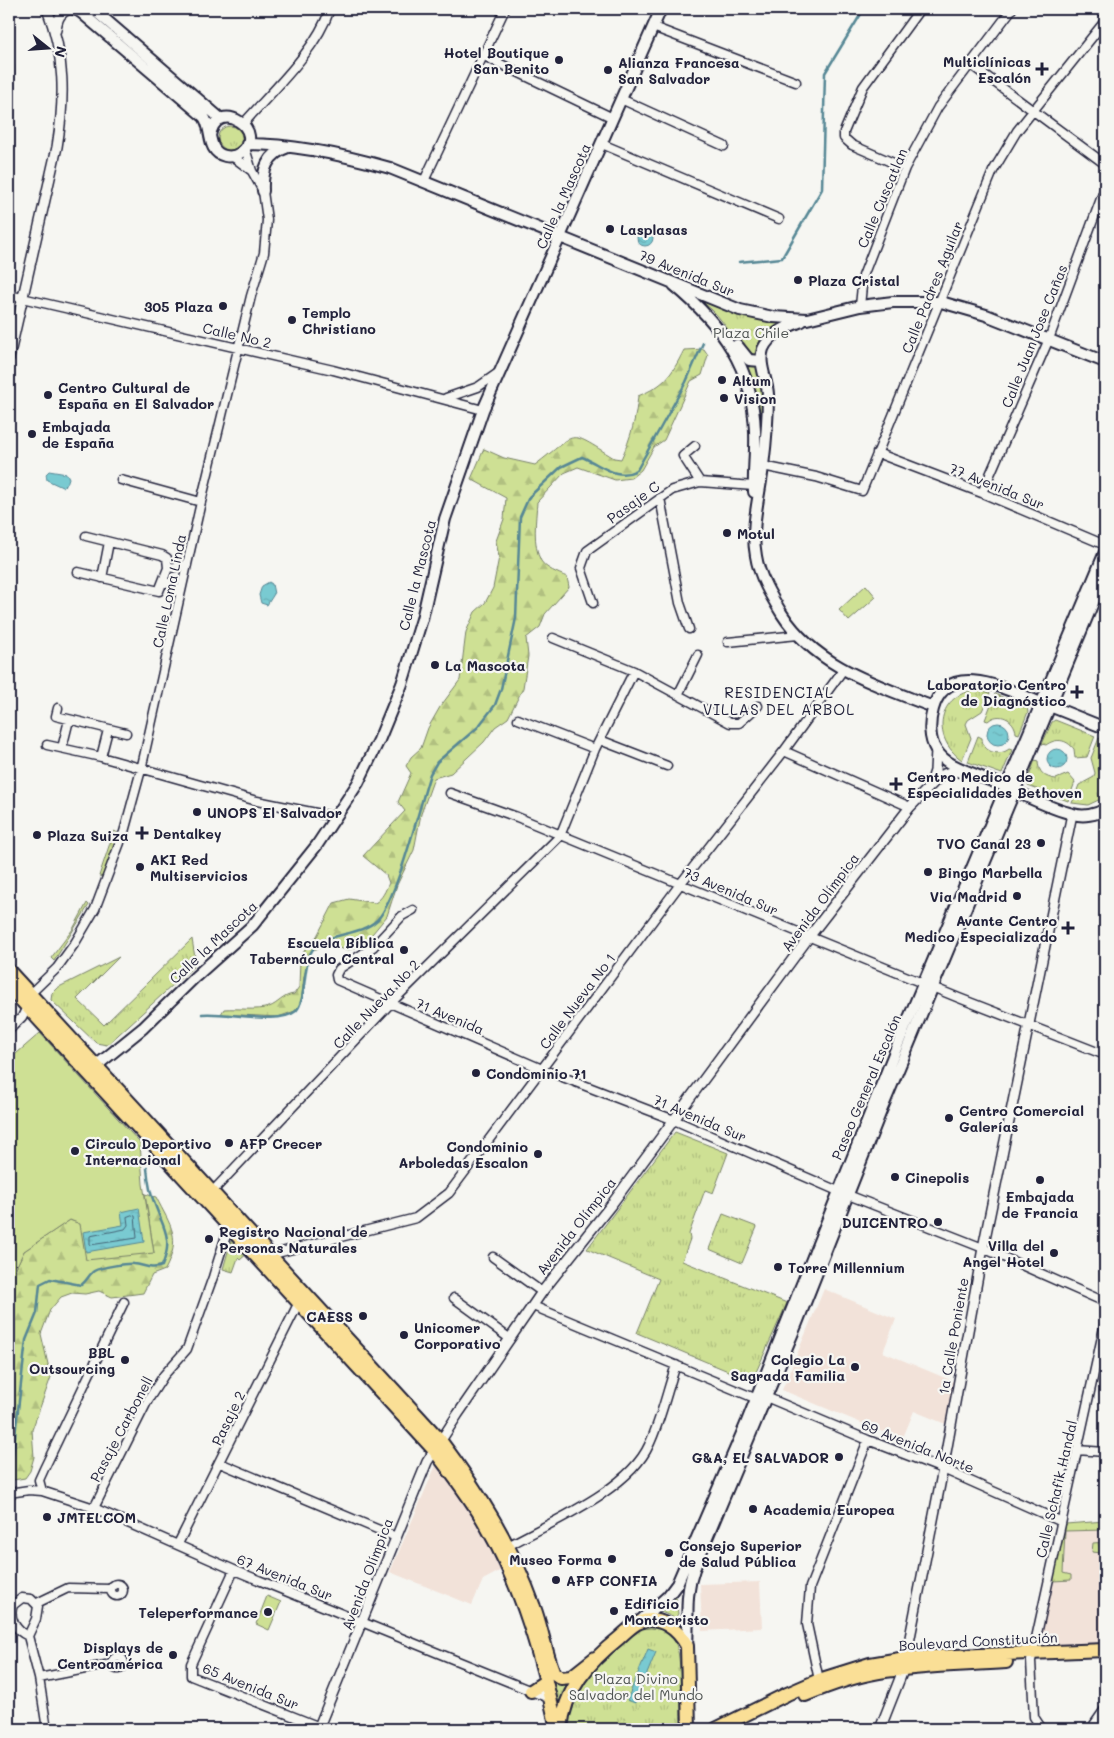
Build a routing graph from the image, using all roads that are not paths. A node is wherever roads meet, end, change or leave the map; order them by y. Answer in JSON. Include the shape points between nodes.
{"nodes":[{"id":1,"x":47,"y":9,"type":"edge"},
{"id":2,"x":93,"y":9,"type":"edge"},
{"id":3,"x":330,"y":9,"type":"edge"},
{"id":4,"x":505,"y":9,"type":"edge"},
{"id":5,"x":661,"y":9,"type":"edge"},
{"id":6,"x":920,"y":9,"type":"edge"},
{"id":7,"x":1012,"y":9,"type":"edge"},
{"id":8,"x":1100,"y":9,"type":"edge"},
{"id":9,"x":80,"y":11,"type":"edge"},
{"id":10,"x":1105,"y":14,"type":"edge"},
{"id":11,"x":1105,"y":21,"type":"edge"},
{"id":12,"x":653,"y":27,"type":"junction"},
{"id":13,"x":56,"y":36,"type":"junction"},
{"id":14,"x":484,"y":56,"type":"junction"},
{"id":15,"x":970,"y":64,"type":"junction"},
{"id":16,"x":9,"y":66,"type":"edge"},
{"id":17,"x":796,"y":82,"type":"dead end"},
{"id":18,"x":9,"y":84,"type":"edge"},
{"id":19,"x":621,"y":99,"type":"junction"},
{"id":20,"x":1033,"y":113,"type":"junction"},
{"id":21,"x":613,"y":118,"type":"junction"},
{"id":22,"x":221,"y":119,"type":"junction"},
{"id":23,"x":245,"y":126,"type":"junction"},
{"id":24,"x":210,"y":136,"type":"junction"},
{"id":25,"x":265,"y":143,"type":"junction"},
{"id":26,"x":602,"y":144,"type":"junction"},
{"id":27,"x":246,"y":146,"type":"junction"},
{"id":28,"x":288,"y":146,"type":"junction"},
{"id":29,"x":724,"y":146,"type":"dead end"},
{"id":30,"x":232,"y":156,"type":"junction"},
{"id":31,"x":1105,"y":164,"type":"edge"},
{"id":32,"x":905,"y":168,"type":"junction"},
{"id":33,"x":252,"y":172,"type":"junction"},
{"id":34,"x":424,"y":181,"type":"junction"},
{"id":35,"x":1105,"y":188,"type":"edge"},
{"id":36,"x":263,"y":191,"type":"junction"},
{"id":37,"x":779,"y":219,"type":"dead end"},
{"id":38,"x":560,"y":236,"type":"junction"},
{"id":39,"x":667,"y":279,"type":"junction"},
{"id":40,"x":9,"y":295,"type":"edge"},
{"id":41,"x":24,"y":299,"type":"junction"},
{"id":42,"x":941,"y":302,"type":"junction"},
{"id":43,"x":698,"y":304,"type":"junction"},
{"id":44,"x":860,"y":306,"type":"junction"},
{"id":45,"x":807,"y":319,"type":"junction"},
{"id":46,"x":1049,"y":338,"type":"junction"},
{"id":47,"x":239,"y":349,"type":"junction"},
{"id":48,"x":9,"y":358,"type":"edge"},
{"id":49,"x":761,"y":361,"type":"junction"},
{"id":50,"x":1105,"y":362,"type":"edge"},
{"id":51,"x":498,"y":373,"type":"junction"},
{"id":52,"x":444,"y":398,"type":"junction"},
{"id":53,"x":483,"y":410,"type":"junction"},
{"id":54,"x":695,"y":446,"type":"dead end"},
{"id":55,"x":877,"y":453,"type":"junction"},
{"id":56,"x":763,"y":466,"type":"junction"},
{"id":57,"x":120,"y":480,"type":"dead end"},
{"id":58,"x":700,"y":482,"type":"junction"},
{"id":59,"x":754,"y":486,"type":"junction"},
{"id":60,"x":982,"y":493,"type":"junction"},
{"id":61,"x":660,"y":498,"type":"junction"},
{"id":62,"x":201,"y":502,"type":"junction"},
{"id":63,"x":755,"y":508,"type":"junction"},
{"id":64,"x":86,"y":536,"type":"dead end"},
{"id":65,"x":110,"y":542,"type":"junction"},
{"id":66,"x":1105,"y":545,"type":"edge"},
{"id":67,"x":1105,"y":552,"type":"edge"},
{"id":68,"x":187,"y":565,"type":"junction"},
{"id":69,"x":168,"y":568,"type":"junction"},
{"id":70,"x":78,"y":572,"type":"dead end"},
{"id":71,"x":1105,"y":574,"type":"edge"},
{"id":72,"x":102,"y":578,"type":"junction"},
{"id":73,"x":164,"y":582,"type":"junction"},
{"id":74,"x":180,"y":594,"type":"junction"},
{"id":75,"x":593,"y":603,"type":"dead end"},
{"id":76,"x":689,"y":629,"type":"dead end"},
{"id":77,"x":798,"y":635,"type":"junction"},
{"id":78,"x":553,"y":638,"type":"dead end"},
{"id":79,"x":728,"y":642,"type":"dead end"},
{"id":80,"x":698,"y":655,"type":"dead end"},
{"id":81,"x":843,"y":670,"type":"junction"},
{"id":82,"x":634,"y":671,"type":"junction"},
{"id":83,"x":679,"y":694,"type":"junction"},
{"id":84,"x":1045,"y":705,"type":"junction"},
{"id":85,"x":758,"y":706,"type":"dead end"},
{"id":86,"x":933,"y":707,"type":"junction"},
{"id":87,"x":58,"y":708,"type":"dead end"},
{"id":88,"x":518,"y":719,"type":"dead end"},
{"id":89,"x":69,"y":720,"type":"junction"},
{"id":90,"x":1105,"y":728,"type":"edge"},
{"id":91,"x":108,"y":730,"type":"junction"},
{"id":92,"x":126,"y":734,"type":"dead end"},
{"id":93,"x":600,"y":740,"type":"junction"},
{"id":94,"x":47,"y":745,"type":"dead end"},
{"id":95,"x":62,"y":748,"type":"junction"},
{"id":96,"x":596,"y":749,"type":"junction"},
{"id":97,"x":936,"y":750,"type":"junction"},
{"id":98,"x":784,"y":752,"type":"junction"},
{"id":99,"x":101,"y":757,"type":"junction"},
{"id":100,"x":667,"y":766,"type":"dead end"},
{"id":101,"x":141,"y":770,"type":"junction"},
{"id":102,"x":974,"y":774,"type":"junction"},
{"id":103,"x":931,"y":783,"type":"junction"},
{"id":104,"x":1010,"y":788,"type":"junction"},
{"id":105,"x":450,"y":793,"type":"dead end"},
{"id":106,"x":910,"y":807,"type":"junction"},
{"id":107,"x":1105,"y":809,"type":"edge"},
{"id":108,"x":1072,"y":814,"type":"junction"},
{"id":109,"x":336,"y":817,"type":"junction"},
{"id":110,"x":560,"y":836,"type":"junction"},
{"id":111,"x":681,"y":883,"type":"junction"},
{"id":112,"x":413,"y":910,"type":"dead end"},
{"id":113,"x":809,"y":937,"type":"junction"},
{"id":114,"x":9,"y":971,"type":"edge"},
{"id":115,"x":928,"y":985,"type":"junction"},
{"id":116,"x":9,"y":986,"type":"edge"},
{"id":117,"x":30,"y":994,"type":"junction"},
{"id":118,"x":390,"y":1004,"type":"junction"},
{"id":119,"x":27,"y":1007,"type":"junction"},
{"id":120,"x":1029,"y":1026,"type":"junction"},
{"id":121,"x":9,"y":1030,"type":"edge"},
{"id":122,"x":1105,"y":1055,"type":"edge"},
{"id":123,"x":92,"y":1069,"type":"junction"},
{"id":124,"x":542,"y":1069,"type":"junction"},
{"id":125,"x":674,"y":1120,"type":"junction"},
{"id":126,"x":212,"y":1192,"type":"junction"},
{"id":127,"x":842,"y":1192,"type":"junction"},
{"id":128,"x":229,"y":1226,"type":"junction"},
{"id":129,"x":983,"y":1248,"type":"junction"},
{"id":130,"x":268,"y":1255,"type":"junction"},
{"id":131,"x":493,"y":1257,"type":"dead end"},
{"id":132,"x":542,"y":1292,"type":"junction"},
{"id":133,"x":454,"y":1298,"type":"dead end"},
{"id":134,"x":124,"y":1302,"type":"dead end"},
{"id":135,"x":299,"y":1302,"type":"junction"},
{"id":136,"x":1105,"y":1302,"type":"edge"},
{"id":137,"x":532,"y":1306,"type":"junction"},
{"id":138,"x":1105,"y":1322,"type":"edge"},
{"id":139,"x":509,"y":1338,"type":"junction"},
{"id":140,"x":676,"y":1365,"type":"junction"},
{"id":141,"x":761,"y":1398,"type":"junction"},
{"id":142,"x":868,"y":1440,"type":"junction"},
{"id":143,"x":437,"y":1445,"type":"junction"},
{"id":144,"x":1077,"y":1450,"type":"junction"},
{"id":145,"x":1105,"y":1452,"type":"edge"},
{"id":146,"x":220,"y":1463,"type":"junction"},
{"id":147,"x":943,"y":1469,"type":"junction"},
{"id":148,"x":42,"y":1491,"type":"junction"},
{"id":149,"x":9,"y":1493,"type":"edge"},
{"id":150,"x":94,"y":1508,"type":"junction"},
{"id":151,"x":1060,"y":1521,"type":"junction"},
{"id":152,"x":396,"y":1537,"type":"junction"},
{"id":153,"x":178,"y":1544,"type":"junction"},
{"id":154,"x":508,"y":1546,"type":"junction"},
{"id":155,"x":234,"y":1570,"type":"junction"},
{"id":156,"x":110,"y":1589,"type":"dead end"},
{"id":157,"x":37,"y":1603,"type":"junction"},
{"id":158,"x":10,"y":1606,"type":"edge"},
{"id":159,"x":364,"y":1622,"type":"junction"},
{"id":160,"x":639,"y":1622,"type":"junction"},
{"id":161,"x":28,"y":1636,"type":"junction"},
{"id":162,"x":687,"y":1646,"type":"junction"},
{"id":163,"x":1105,"y":1650,"type":"edge"},
{"id":164,"x":1032,"y":1657,"type":"junction"},
{"id":165,"x":595,"y":1658,"type":"junction"},
{"id":166,"x":1105,"y":1658,"type":"edge"},
{"id":167,"x":905,"y":1663,"type":"junction"},
{"id":168,"x":111,"y":1664,"type":"dead end"},
{"id":169,"x":39,"y":1678,"type":"junction"},
{"id":170,"x":546,"y":1680,"type":"junction"},
{"id":171,"x":819,"y":1680,"type":"junction"},
{"id":172,"x":531,"y":1691,"type":"junction"},
{"id":173,"x":551,"y":1699,"type":"junction"},
{"id":174,"x":1105,"y":1708,"type":"edge"},
{"id":175,"x":321,"y":1728,"type":"edge"},
{"id":176,"x":47,"y":1729,"type":"edge"},
{"id":177,"x":557,"y":1729,"type":"edge"},
{"id":178,"x":562,"y":1729,"type":"edge"},
{"id":179,"x":689,"y":1729,"type":"edge"},
{"id":180,"x":716,"y":1729,"type":"edge"},
{"id":181,"x":733,"y":1729,"type":"edge"},
{"id":182,"x":880,"y":1729,"type":"edge"},
{"id":183,"x":1042,"y":1729,"type":"edge"},
{"id":184,"x":1091,"y":1729,"type":"edge"}],
"edges":[{"from":1,"to":13,"type":"street"},
{"from":2,"to":22,"type":"main road"},
{"from":3,"to":23,"type":"street","via":[[311,46]]},
{"from":4,"to":14,"type":"street"},
{"from":5,"to":12,"type":"main road","name":"Calle la Mascota"},
{"from":6,"to":32,"type":"street","via":[[863,87],[844,132],[844,138],[852,145]]},
{"from":7,"to":15,"type":"street","name":"Calle Cuscatlan"},
{"from":8,"to":10,"type":"street"},
{"from":9,"to":13,"type":"street","via":[[62,12],[57,21]]},
{"from":9,"to":24,"type":"main road","via":[[204,117]]},
{"from":11,"to":20,"type":"street","name":"Calle Padres Aguilar"},
{"from":12,"to":17,"type":"street"},
{"from":12,"to":19,"type":"main road","name":"Calle la Mascota"},
{"from":13,"to":41,"type":"street","via":[[62,61],[63,113]]},
{"from":14,"to":21,"type":"street"},
{"from":14,"to":34,"type":"street"},
{"from":15,"to":20,"type":"street"},
{"from":15,"to":32,"type":"street","name":"Calle Cuscatlan","via":[[938,107]]},
{"from":16,"to":18,"type":"street"},
{"from":19,"to":21,"type":"main road","name":"Calle la Mascota"},
{"from":19,"to":29,"type":"street"},
{"from":20,"to":31,"type":"street"},
{"from":20,"to":42,"type":"street","name":"Calle Padres Aguilar","via":[[1017,131],[994,171]]},
{"from":21,"to":26,"type":"main road","name":"Calle la Mascota"},
{"from":22,"to":23,"type":"main road","via":[[232,118]]},
{"from":22,"to":24,"type":"main road","via":[[213,126]]},
{"from":23,"to":25,"type":"main road","name":"79 Avenida Sur"},
{"from":23,"to":27,"type":"main road"},
{"from":24,"to":30,"type":"main road","via":[[216,151],[223,156]]},
{"from":25,"to":27,"type":"main road","name":"79 Avenida Sur"},
{"from":25,"to":28,"type":"main road","name":"79 Avenida Sur"},
{"from":26,"to":37,"type":"street"},
{"from":26,"to":38,"type":"main road","name":"Calle la Mascota"},
{"from":27,"to":30,"type":"main road"},
{"from":27,"to":33,"type":"street","name":"Calle Loma Linda"},
{"from":28,"to":34,"type":"main road","name":"79 Avenida Sur","via":[[360,159]]},
{"from":28,"to":36,"type":"main road","via":[[268,161],[263,174]]},
{"from":30,"to":33,"type":"street","name":"Calle Loma Linda"},
{"from":32,"to":44,"type":"street","name":"Calle Cuscatlan","via":[[863,276]]},
{"from":33,"to":36,"type":"street","name":"Calle Loma Linda"},
{"from":34,"to":38,"type":"main road","name":"79 Avenida Sur"},
{"from":35,"to":46,"type":"street","name":"Calle Juan Jose Cañas"},
{"from":36,"to":47,"type":"street","name":"Calle Loma Linda","via":[[267,220],[264,253]]},
{"from":38,"to":39,"type":"main road","name":"79 Avenida Sur"},
{"from":38,"to":51,"type":"main road","name":"Calle la Mascota"},
{"from":39,"to":43,"type":"main road"},
{"from":39,"to":45,"type":"main road","name":"79 Avenida Sur","via":[[740,310],[773,317]]},
{"from":40,"to":41,"type":"street","name":"Calle No 2"},
{"from":41,"to":47,"type":"street","name":"Calle No 2"},
{"from":41,"to":48,"type":"street"},
{"from":42,"to":44,"type":"main road","name":"79 Avenida Sur"},
{"from":42,"to":46,"type":"main road","name":"79 Avenida Sur","via":[[986,314]]},
{"from":42,"to":55,"type":"street","name":"Calle Padres Aguilar"},
{"from":43,"to":49,"type":"main road","via":[[719,321],[749,360]]},
{"from":43,"to":59,"type":"main road","via":[[723,334],[747,379],[755,430]]},
{"from":44,"to":45,"type":"main road","name":"79 Avenida Sur"},
{"from":45,"to":49,"type":"main road","via":[[775,334],[764,349]]},
{"from":46,"to":50,"type":"main road","name":"79 Avenida Sur"},
{"from":46,"to":60,"type":"street","name":"Calle Juan Jose Cañas"},
{"from":47,"to":52,"type":"street","name":"Calle No 2"},
{"from":47,"to":62,"type":"street","name":"Calle Loma Linda"},
{"from":49,"to":56,"type":"main road","via":[[768,394]]},
{"from":51,"to":52,"type":"street","via":[[478,387]]},
{"from":51,"to":53,"type":"main road","name":"Calle la Mascota"},
{"from":52,"to":53,"type":"street","name":"Calle No 2"},
{"from":53,"to":109,"type":"main road","name":"Calle la Mascota","via":[[445,519],[422,619],[402,684],[367,765]]},
{"from":54,"to":58,"type":"street","via":[[684,456]]},
{"from":55,"to":56,"type":"street","name":"Calle Padres Aguilar","via":[[862,491]]},
{"from":55,"to":60,"type":"street","name":"77 Avenida Sur"},
{"from":56,"to":63,"type":"main road"},
{"from":57,"to":62,"type":"street"},
{"from":58,"to":59,"type":"street","name":"Pasaje C"},
{"from":58,"to":61,"type":"street","name":"Pasaje C","via":[[672,490]]},
{"from":59,"to":63,"type":"main road"},
{"from":60,"to":66,"type":"street","name":"77 Avenida Sur"},
{"from":61,"to":75,"type":"street","name":"Pasaje C","via":[[587,551],[581,568]]},
{"from":61,"to":76,"type":"street","via":[[678,597]]},
{"from":62,"to":68,"type":"street","name":"Calle Loma Linda"},
{"from":63,"to":77,"type":"main road","via":[[754,543],[760,571],[782,614]]},
{"from":64,"to":65,"type":"street"},
{"from":65,"to":69,"type":"street","via":[[162,555],[167,558]]},
{"from":65,"to":72,"type":"street"},
{"from":67,"to":84,"type":"main road","name":"Paseo General Escalón"},
{"from":68,"to":69,"type":"street"},
{"from":68,"to":74,"type":"street","name":"Calle Loma Linda"},
{"from":69,"to":73,"type":"street"},
{"from":70,"to":72,"type":"street"},
{"from":71,"to":84,"type":"main road","name":"Paseo General Escalón"},
{"from":72,"to":73,"type":"street","via":[[155,590],[160,590]]},
{"from":73,"to":74,"type":"street","via":[[172,584]]},
{"from":74,"to":101,"type":"street","name":"Calle Loma Linda"},
{"from":77,"to":79,"type":"street"},
{"from":77,"to":81,"type":"main road"},
{"from":78,"to":82,"type":"street"},
{"from":80,"to":83,"type":"street"},
{"from":81,"to":86,"type":"main road"},
{"from":81,"to":98,"type":"street","name":"Calle Nueva No 1"},
{"from":82,"to":83,"type":"street"},
{"from":82,"to":93,"type":"street"},
{"from":83,"to":85,"type":"street","via":[[730,722],[739,723]]},
{"from":84,"to":86,"type":"main road","via":[[993,685],[970,680],[954,684],[941,694]]},
{"from":84,"to":90,"type":"main road"},
{"from":84,"to":104,"type":"main road","name":"Paseo General Escalón"},
{"from":86,"to":97,"type":"main road","via":[[931,736]]},
{"from":87,"to":89,"type":"street","via":[[56,716]]},
{"from":88,"to":96,"type":"street"},
{"from":89,"to":91,"type":"street"},
{"from":89,"to":95,"type":"street"},
{"from":91,"to":92,"type":"street"},
{"from":91,"to":99,"type":"street"},
{"from":93,"to":96,"type":"street"},
{"from":93,"to":100,"type":"street"},
{"from":94,"to":95,"type":"street"},
{"from":95,"to":99,"type":"street"},
{"from":96,"to":110,"type":"street"},
{"from":97,"to":102,"type":"main road","via":[[953,765]]},
{"from":97,"to":103,"type":"street"},
{"from":98,"to":106,"type":"street"},
{"from":98,"to":111,"type":"street","name":"Calle Nueva No 1"},
{"from":99,"to":101,"type":"street"},
{"from":101,"to":109,"type":"street","via":[[257,801]]},
{"from":101,"to":117,"type":"street","name":"Calle Loma Linda","via":[[124,832],[95,909],[57,968]]},
{"from":102,"to":103,"type":"street","name":"Avenida Olímpica","via":[[948,772]]},
{"from":102,"to":104,"type":"main road"},
{"from":103,"to":106,"type":"street","name":"Avenida Olímpica"},
{"from":104,"to":108,"type":"main road"},
{"from":104,"to":115,"type":"main road","name":"Paseo General Escalón"},
{"from":105,"to":110,"type":"street","name":"73 Avenida Sur"},
{"from":106,"to":113,"type":"street","name":"Avenida Olímpica"},
{"from":107,"to":108,"type":"main road","via":[[1086,816]]},
{"from":108,"to":120,"type":"street","name":"1a Calle Poniente"},
{"from":109,"to":123,"type":"main road","name":"Calle la Mascota","via":[[253,925],[143,1028]]},
{"from":110,"to":111,"type":"street","name":"73 Avenida Sur"},
{"from":110,"to":118,"type":"street","name":"Calle Nueva No 2"},
{"from":111,"to":113,"type":"street","name":"73 Avenida Sur"},
{"from":111,"to":124,"type":"street","name":"Calle Nueva No 1"},
{"from":112,"to":118,"type":"street","name":"71 Avenida","via":[[336,974],[336,979],[341,982]]},
{"from":113,"to":115,"type":"street","name":"73 Avenida Sur"},
{"from":113,"to":125,"type":"street","name":"Avenida Olímpica"},
{"from":114,"to":117,"type":"highway"},
{"from":115,"to":120,"type":"street","name":"73 Avenida Sur"},
{"from":115,"to":127,"type":"main road","name":"Paseo General Escalón"},
{"from":116,"to":119,"type":"highway"},
{"from":117,"to":119,"type":"street"},
{"from":117,"to":123,"type":"highway"},
{"from":118,"to":124,"type":"street","name":"71 Avenida"},
{"from":118,"to":126,"type":"street","name":"Calle Nueva No 2"},
{"from":119,"to":121,"type":"street"},
{"from":119,"to":123,"type":"highway"},
{"from":120,"to":122,"type":"street","name":"73 Avenida Sur"},
{"from":120,"to":129,"type":"street","name":"1a Calle Poniente"},
{"from":123,"to":126,"type":"highway"},
{"from":123,"to":128,"type":"highway"},
{"from":124,"to":125,"type":"street","name":"71 Avenida Sur"},
{"from":124,"to":130,"type":"street","name":"Calle Nueva No 1","via":[[461,1179],[435,1205],[416,1218]]},
{"from":125,"to":127,"type":"street","name":"71 Avenida Sur"},
{"from":125,"to":132,"type":"street","name":"Avenida Olímpica"},
{"from":126,"to":130,"type":"highway"},
{"from":127,"to":129,"type":"street","name":"71 Avenida Sur"},
{"from":127,"to":141,"type":"main road","name":"Paseo General Escalón","via":[[810,1292]]},
{"from":128,"to":135,"type":"highway"},
{"from":128,"to":150,"type":"street","name":"Pasaje Carbonell","via":[[187,1349],[148,1400]]},
{"from":129,"to":136,"type":"street","name":"71 Avenida Sur"},
{"from":129,"to":147,"type":"street","name":"1a Calle Poniente"},
{"from":130,"to":143,"type":"highway"},
{"from":131,"to":132,"type":"street"},
{"from":132,"to":137,"type":"street","name":"Avenida Olímpica"},
{"from":133,"to":139,"type":"street"},
{"from":134,"to":148,"type":"street","via":[[39,1480]]},
{"from":135,"to":143,"type":"highway"},
{"from":135,"to":146,"type":"street","name":"Pasaje 2"},
{"from":137,"to":139,"type":"street","name":"Avenida Olímpica"},
{"from":137,"to":140,"type":"street","name":"69 Avenida Norte"},
{"from":138,"to":144,"type":"street","name":"Calle Schafik Handal"},
{"from":139,"to":143,"type":"street","name":"Avenida Olímpica"},
{"from":140,"to":141,"type":"street","name":"69 Avenida Norte"},
{"from":140,"to":154,"type":"street","via":[[649,1445],[638,1464],[589,1503]]},
{"from":141,"to":142,"type":"street","name":"69 Avenida Norte"},
{"from":141,"to":160,"type":"main road","name":"Paseo General Escalón","via":[[677,1584]]},
{"from":141,"to":162,"type":"main road","name":"Paseo General Escalón","via":[[688,1587]]},
{"from":142,"to":147,"type":"street","name":"69 Avenida Norte"},
{"from":142,"to":171,"type":"street","via":[[810,1587],[808,1624]]},
{"from":143,"to":152,"type":"street","name":"Avenida Olímpica"},
{"from":143,"to":154,"type":"highway","via":[[480,1496]]},
{"from":143,"to":170,"type":"highway","via":[[496,1543],[528,1622]]},
{"from":144,"to":145,"type":"street"},
{"from":144,"to":151,"type":"street","name":"Calle Schafik Handal"},
{"from":146,"to":152,"type":"street"},
{"from":146,"to":153,"type":"street","name":"Pasaje 2"},
{"from":147,"to":151,"type":"street","name":"69 Avenida Norte"},
{"from":147,"to":167,"type":"street","name":"1a Calle Poniente"},
{"from":148,"to":149,"type":"street","name":"67 Avenida Sur"},
{"from":148,"to":150,"type":"street","name":"67 Avenida Sur"},
{"from":150,"to":153,"type":"street","name":"67 Avenida Sur"},
{"from":151,"to":164,"type":"street","name":"Calle Schafik Handal"},
{"from":152,"to":159,"type":"street","name":"Avenida Olímpica"},
{"from":153,"to":155,"type":"street","name":"67 Avenida Sur"},
{"from":154,"to":165,"type":"highway","via":[[534,1608],[554,1672],[560,1678],[571,1677]]},
{"from":155,"to":159,"type":"street","name":"67 Avenida Sur"},
{"from":155,"to":175,"type":"street","name":"65 Avenida Sur","via":[[191,1664],[192,1676]]},
{"from":156,"to":157,"type":"street","via":[[68,1588]]},
{"from":157,"to":158,"type":"street","via":[[22,1598]]},
{"from":157,"to":161,"type":"street","via":[[36,1619]]},
{"from":158,"to":161,"type":"street","via":[[16,1627]]},
{"from":159,"to":172,"type":"street","name":"67 Avenida Sur"},
{"from":159,"to":175,"type":"street","name":"Avenida Olímpica"},
{"from":160,"to":162,"type":"highway","via":[[661,1622],[672,1627],[681,1634]]},
{"from":160,"to":165,"type":"highway"},
{"from":161,"to":169,"type":"street"},
{"from":162,"to":179,"type":"highway"},
{"from":163,"to":164,"type":"highway","name":"Boulevard Constitución"},
{"from":164,"to":166,"type":"highway","name":"Boulevard Constitución"},
{"from":164,"to":167,"type":"highway","name":"Boulevard Constitución"},
{"from":164,"to":183,"type":"street","name":"Calle Schafik Handal","via":[[1034,1717]]},
{"from":165,"to":178,"type":"highway","via":[[567,1701]]},
{"from":167,"to":171,"type":"highway","name":"Boulevard Constitución","via":[[870,1664]]},
{"from":167,"to":181,"type":"highway","name":"Boulevard Constitución","via":[[821,1689]]},
{"from":167,"to":182,"type":"street","name":"1a Calle Poniente"},
{"from":168,"to":169,"type":"street"},
{"from":169,"to":176,"type":"street"},
{"from":170,"to":172,"type":"highway"},
{"from":170,"to":173,"type":"highway"},
{"from":171,"to":180,"type":"highway","name":"Boulevard Constitución"},
{"from":172,"to":173,"type":"street","name":"67 Avenida Sur"},
{"from":173,"to":177,"type":"highway"},
{"from":174,"to":184,"type":"street"}]}
